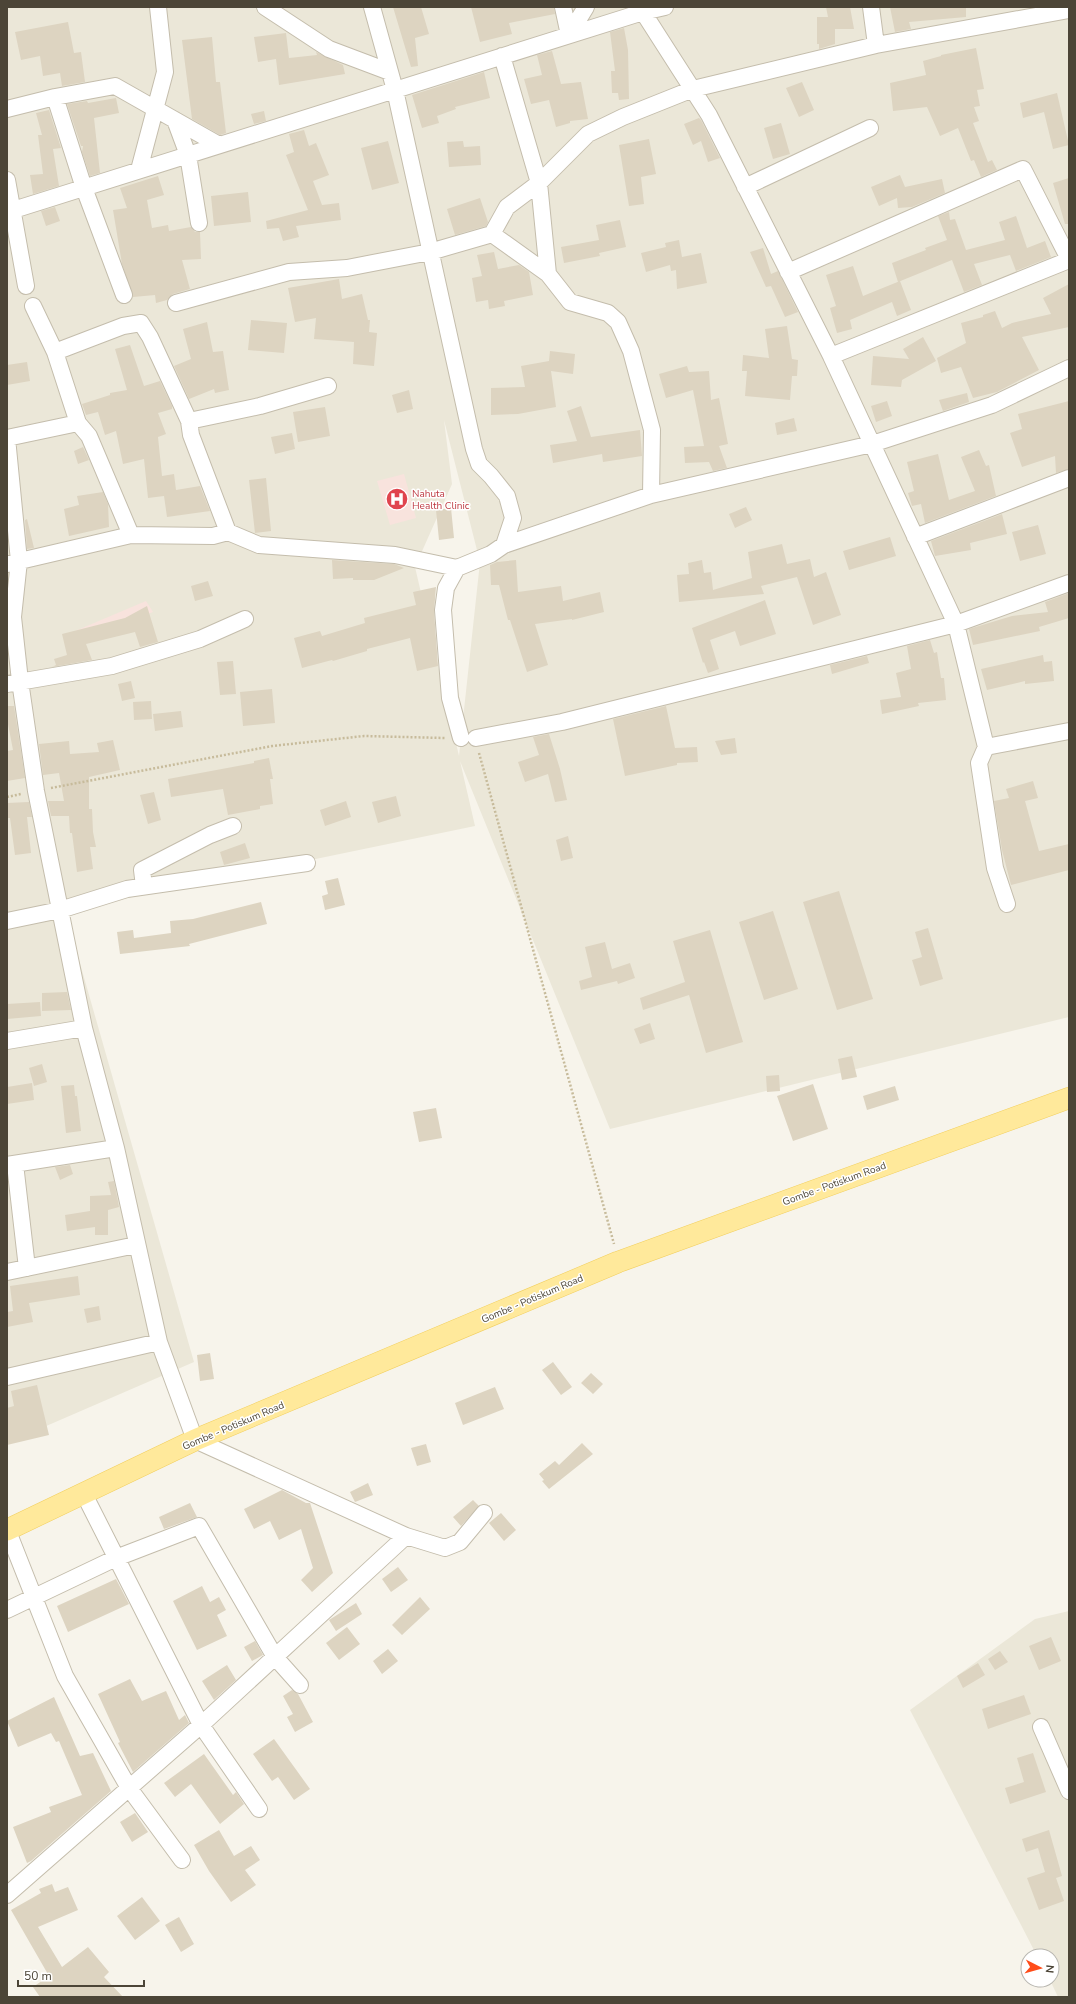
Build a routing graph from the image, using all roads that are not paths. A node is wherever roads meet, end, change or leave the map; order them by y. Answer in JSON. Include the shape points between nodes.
{"nodes":[{"id":1,"x":158,"y":7,"type":"edge"},
{"id":2,"x":265,"y":7,"type":"edge"},
{"id":3,"x":372,"y":7,"type":"edge"},
{"id":4,"x":563,"y":7,"type":"edge"},
{"id":5,"x":586,"y":7,"type":"edge"},
{"id":6,"x":665,"y":7,"type":"edge"},
{"id":7,"x":871,"y":7,"type":"edge"},
{"id":8,"x":1069,"y":10,"type":"edge"},
{"id":9,"x":643,"y":12,"type":"junction"},
{"id":10,"x":569,"y":35,"type":"junction"},
{"id":11,"x":876,"y":45,"type":"junction"},
{"id":12,"x":503,"y":56,"type":"junction"},
{"id":13,"x":390,"y":72,"type":"junction"},
{"id":14,"x":693,"y":89,"type":"junction"},
{"id":15,"x":395,"y":90,"type":"junction"},
{"id":16,"x":55,"y":97,"type":"junction"},
{"id":17,"x":7,"y":109,"type":"edge"},
{"id":18,"x":156,"y":109,"type":"junction"},
{"id":19,"x":174,"y":120,"type":"junction"},
{"id":20,"x":870,"y":128,"type":"dead end"},
{"id":21,"x":219,"y":145,"type":"junction"},
{"id":22,"x":188,"y":155,"type":"junction"},
{"id":23,"x":139,"y":170,"type":"junction"},
{"id":24,"x":7,"y":180,"type":"edge"},
{"id":25,"x":539,"y":184,"type":"junction"},
{"id":26,"x":745,"y":187,"type":"junction"},
{"id":27,"x":84,"y":188,"type":"junction"},
{"id":28,"x":9,"y":211,"type":"edge"},
{"id":29,"x":199,"y":223,"type":"dead end"},
{"id":30,"x":492,"y":234,"type":"junction"},
{"id":31,"x":430,"y":252,"type":"junction"},
{"id":32,"x":1069,"y":260,"type":"edge"},
{"id":33,"x":788,"y":272,"type":"junction"},
{"id":34,"x":548,"y":274,"type":"junction"},
{"id":35,"x":26,"y":286,"type":"dead end"},
{"id":36,"x":124,"y":295,"type":"dead end"},
{"id":37,"x":176,"y":303,"type":"dead end"},
{"id":38,"x":33,"y":306,"type":"dead end"},
{"id":39,"x":55,"y":352,"type":"junction"},
{"id":40,"x":831,"y":356,"type":"junction"},
{"id":41,"x":1069,"y":368,"type":"edge"},
{"id":42,"x":328,"y":386,"type":"dead end"},
{"id":43,"x":190,"y":421,"type":"junction"},
{"id":44,"x":78,"y":423,"type":"junction"},
{"id":45,"x":7,"y":438,"type":"edge"},
{"id":46,"x":872,"y":444,"type":"junction"},
{"id":47,"x":1069,"y":478,"type":"edge"},
{"id":48,"x":651,"y":495,"type":"junction"},
{"id":49,"x":228,"y":532,"type":"junction"},
{"id":50,"x":131,"y":535,"type":"junction"},
{"id":51,"x":916,"y":537,"type":"junction"},
{"id":52,"x":504,"y":545,"type":"junction"},
{"id":53,"x":13,"y":563,"type":"edge"},
{"id":54,"x":457,"y":568,"type":"junction"},
{"id":55,"x":1069,"y":583,"type":"edge"},
{"id":56,"x":245,"y":619,"type":"dead end"},
{"id":57,"x":956,"y":624,"type":"junction"},
{"id":58,"x":14,"y":682,"type":"edge"},
{"id":59,"x":1069,"y":731,"type":"edge"},
{"id":60,"x":986,"y":747,"type":"junction"},
{"id":61,"x":234,"y":826,"type":"dead end"},
{"id":62,"x":307,"y":863,"type":"dead end"},
{"id":63,"x":144,"y":886,"type":"junction"},
{"id":64,"x":1007,"y":904,"type":"dead end"},
{"id":65,"x":60,"y":910,"type":"junction"},
{"id":66,"x":7,"y":921,"type":"edge"},
{"id":67,"x":84,"y":1028,"type":"junction"},
{"id":68,"x":7,"y":1041,"type":"edge"},
{"id":69,"x":1069,"y":1098,"type":"edge"},
{"id":70,"x":116,"y":1148,"type":"junction"},
{"id":71,"x":11,"y":1165,"type":"edge"},
{"id":72,"x":136,"y":1245,"type":"junction"},
{"id":73,"x":27,"y":1268,"type":"junction"},
{"id":74,"x":7,"y":1272,"type":"edge"},
{"id":75,"x":159,"y":1342,"type":"junction"},
{"id":76,"x":7,"y":1378,"type":"edge"},
{"id":77,"x":195,"y":1440,"type":"junction"},
{"id":78,"x":84,"y":1494,"type":"junction"},
{"id":79,"x":484,"y":1513,"type":"dead end"},
{"id":80,"x":8,"y":1529,"type":"edge"},
{"id":81,"x":406,"y":1536,"type":"junction"},
{"id":82,"x":116,"y":1558,"type":"junction"},
{"id":83,"x":33,"y":1598,"type":"junction"},
{"id":84,"x":7,"y":1610,"type":"edge"},
{"id":85,"x":275,"y":1657,"type":"junction"},
{"id":86,"x":300,"y":1685,"type":"dead end"},
{"id":87,"x":201,"y":1725,"type":"junction"},
{"id":88,"x":1041,"y":1727,"type":"dead end"},
{"id":89,"x":129,"y":1788,"type":"junction"},
{"id":90,"x":1069,"y":1791,"type":"edge"},
{"id":91,"x":259,"y":1809,"type":"dead end"},
{"id":92,"x":182,"y":1860,"type":"dead end"},
{"id":93,"x":7,"y":1894,"type":"edge"}],
"edges":[{"from":1,"to":18,"type":"street","via":[[165,72]]},
{"from":2,"to":13,"type":"street","via":[[328,49]]},
{"from":3,"to":13,"type":"street"},
{"from":4,"to":10,"type":"street"},
{"from":5,"to":10,"type":"street"},
{"from":6,"to":9,"type":"street"},
{"from":7,"to":11,"type":"street"},
{"from":8,"to":11,"type":"street"},
{"from":9,"to":10,"type":"street"},
{"from":9,"to":14,"type":"street"},
{"from":10,"to":12,"type":"street"},
{"from":11,"to":14,"type":"street"},
{"from":12,"to":15,"type":"street"},
{"from":12,"to":25,"type":"street"},
{"from":13,"to":15,"type":"street"},
{"from":14,"to":25,"type":"street","via":[[588,134]]},
{"from":14,"to":26,"type":"street"},
{"from":15,"to":21,"type":"street"},
{"from":15,"to":31,"type":"street"},
{"from":16,"to":17,"type":"street"},
{"from":16,"to":18,"type":"street","via":[[115,86]]},
{"from":16,"to":27,"type":"street"},
{"from":18,"to":19,"type":"street"},
{"from":18,"to":23,"type":"street"},
{"from":19,"to":21,"type":"street"},
{"from":19,"to":22,"type":"street"},
{"from":20,"to":26,"type":"street"},
{"from":21,"to":22,"type":"street"},
{"from":22,"to":23,"type":"street"},
{"from":22,"to":29,"type":"street"},
{"from":23,"to":27,"type":"street"},
{"from":24,"to":28,"type":"street"},
{"from":25,"to":30,"type":"street","via":[[507,206]]},
{"from":25,"to":34,"type":"street"},
{"from":26,"to":33,"type":"street"},
{"from":27,"to":28,"type":"street"},
{"from":27,"to":36,"type":"street"},
{"from":28,"to":35,"type":"street"},
{"from":30,"to":31,"type":"street"},
{"from":30,"to":34,"type":"street"},
{"from":31,"to":37,"type":"street","via":[[347,268],[289,272]]},
{"from":31,"to":52,"type":"street","via":[[474,449],[479,464],[507,496],[513,518]]},
{"from":32,"to":33,"type":"street","via":[[1023,169]]},
{"from":32,"to":40,"type":"street"},
{"from":33,"to":40,"type":"street"},
{"from":34,"to":48,"type":"street","via":[[570,302],[608,314],[618,322],[631,351],[652,430]]},
{"from":38,"to":39,"type":"street"},
{"from":39,"to":43,"type":"street","via":[[123,326],[141,323]]},
{"from":39,"to":44,"type":"street"},
{"from":40,"to":46,"type":"street"},
{"from":41,"to":46,"type":"street","via":[[992,405]]},
{"from":42,"to":43,"type":"street","via":[[260,406]]},
{"from":43,"to":49,"type":"street","via":[[191,435]]},
{"from":44,"to":45,"type":"street"},
{"from":44,"to":50,"type":"street","via":[[88,436]]},
{"from":45,"to":53,"type":"street"},
{"from":46,"to":48,"type":"street"},
{"from":46,"to":51,"type":"street"},
{"from":47,"to":51,"type":"street"},
{"from":48,"to":52,"type":"street"},
{"from":49,"to":50,"type":"street","via":[[213,536]]},
{"from":49,"to":54,"type":"street","via":[[258,545],[395,555]]},
{"from":50,"to":53,"type":"street"},
{"from":51,"to":57,"type":"street"},
{"from":52,"to":54,"type":"street","via":[[491,554]]},
{"from":53,"to":58,"type":"street"},
{"from":54,"to":57,"type":"street","via":[[446,588],[443,610],[450,698],[468,738],[562,722]]},
{"from":55,"to":57,"type":"street"},
{"from":56,"to":58,"type":"street","via":[[200,639],[112,666]]},
{"from":57,"to":60,"type":"street"},
{"from":58,"to":65,"type":"street"},
{"from":59,"to":60,"type":"street"},
{"from":60,"to":64,"type":"street","via":[[980,762],[995,868]]},
{"from":61,"to":63,"type":"street","via":[[210,835],[142,870]]},
{"from":62,"to":63,"type":"street"},
{"from":63,"to":65,"type":"street"},
{"from":65,"to":66,"type":"street"},
{"from":65,"to":67,"type":"street"},
{"from":67,"to":68,"type":"street"},
{"from":67,"to":70,"type":"street"},
{"from":69,"to":77,"type":"main road","name":"Gombe - Potiskum Road","via":[[618,1262]]},
{"from":70,"to":71,"type":"street"},
{"from":70,"to":72,"type":"street"},
{"from":71,"to":73,"type":"street"},
{"from":72,"to":73,"type":"street"},
{"from":72,"to":75,"type":"street"},
{"from":73,"to":74,"type":"street"},
{"from":75,"to":76,"type":"street"},
{"from":75,"to":77,"type":"street"},
{"from":77,"to":78,"type":"main road","name":"Gombe - Potiskum Road"},
{"from":77,"to":81,"type":"street"},
{"from":78,"to":80,"type":"main road","name":"Gombe - Potiskum Road"},
{"from":78,"to":82,"type":"street"},
{"from":79,"to":81,"type":"street","via":[[460,1542],[446,1548]]},
{"from":80,"to":83,"type":"street"},
{"from":81,"to":85,"type":"street"},
{"from":82,"to":83,"type":"street"},
{"from":82,"to":85,"type":"street","via":[[199,1526]]},
{"from":82,"to":87,"type":"street"},
{"from":83,"to":84,"type":"street"},
{"from":83,"to":89,"type":"street","via":[[65,1676]]},
{"from":85,"to":86,"type":"street"},
{"from":85,"to":87,"type":"street"},
{"from":87,"to":89,"type":"street"},
{"from":87,"to":91,"type":"street"},
{"from":88,"to":90,"type":"street"},
{"from":89,"to":92,"type":"street"},
{"from":89,"to":93,"type":"street"}]}
